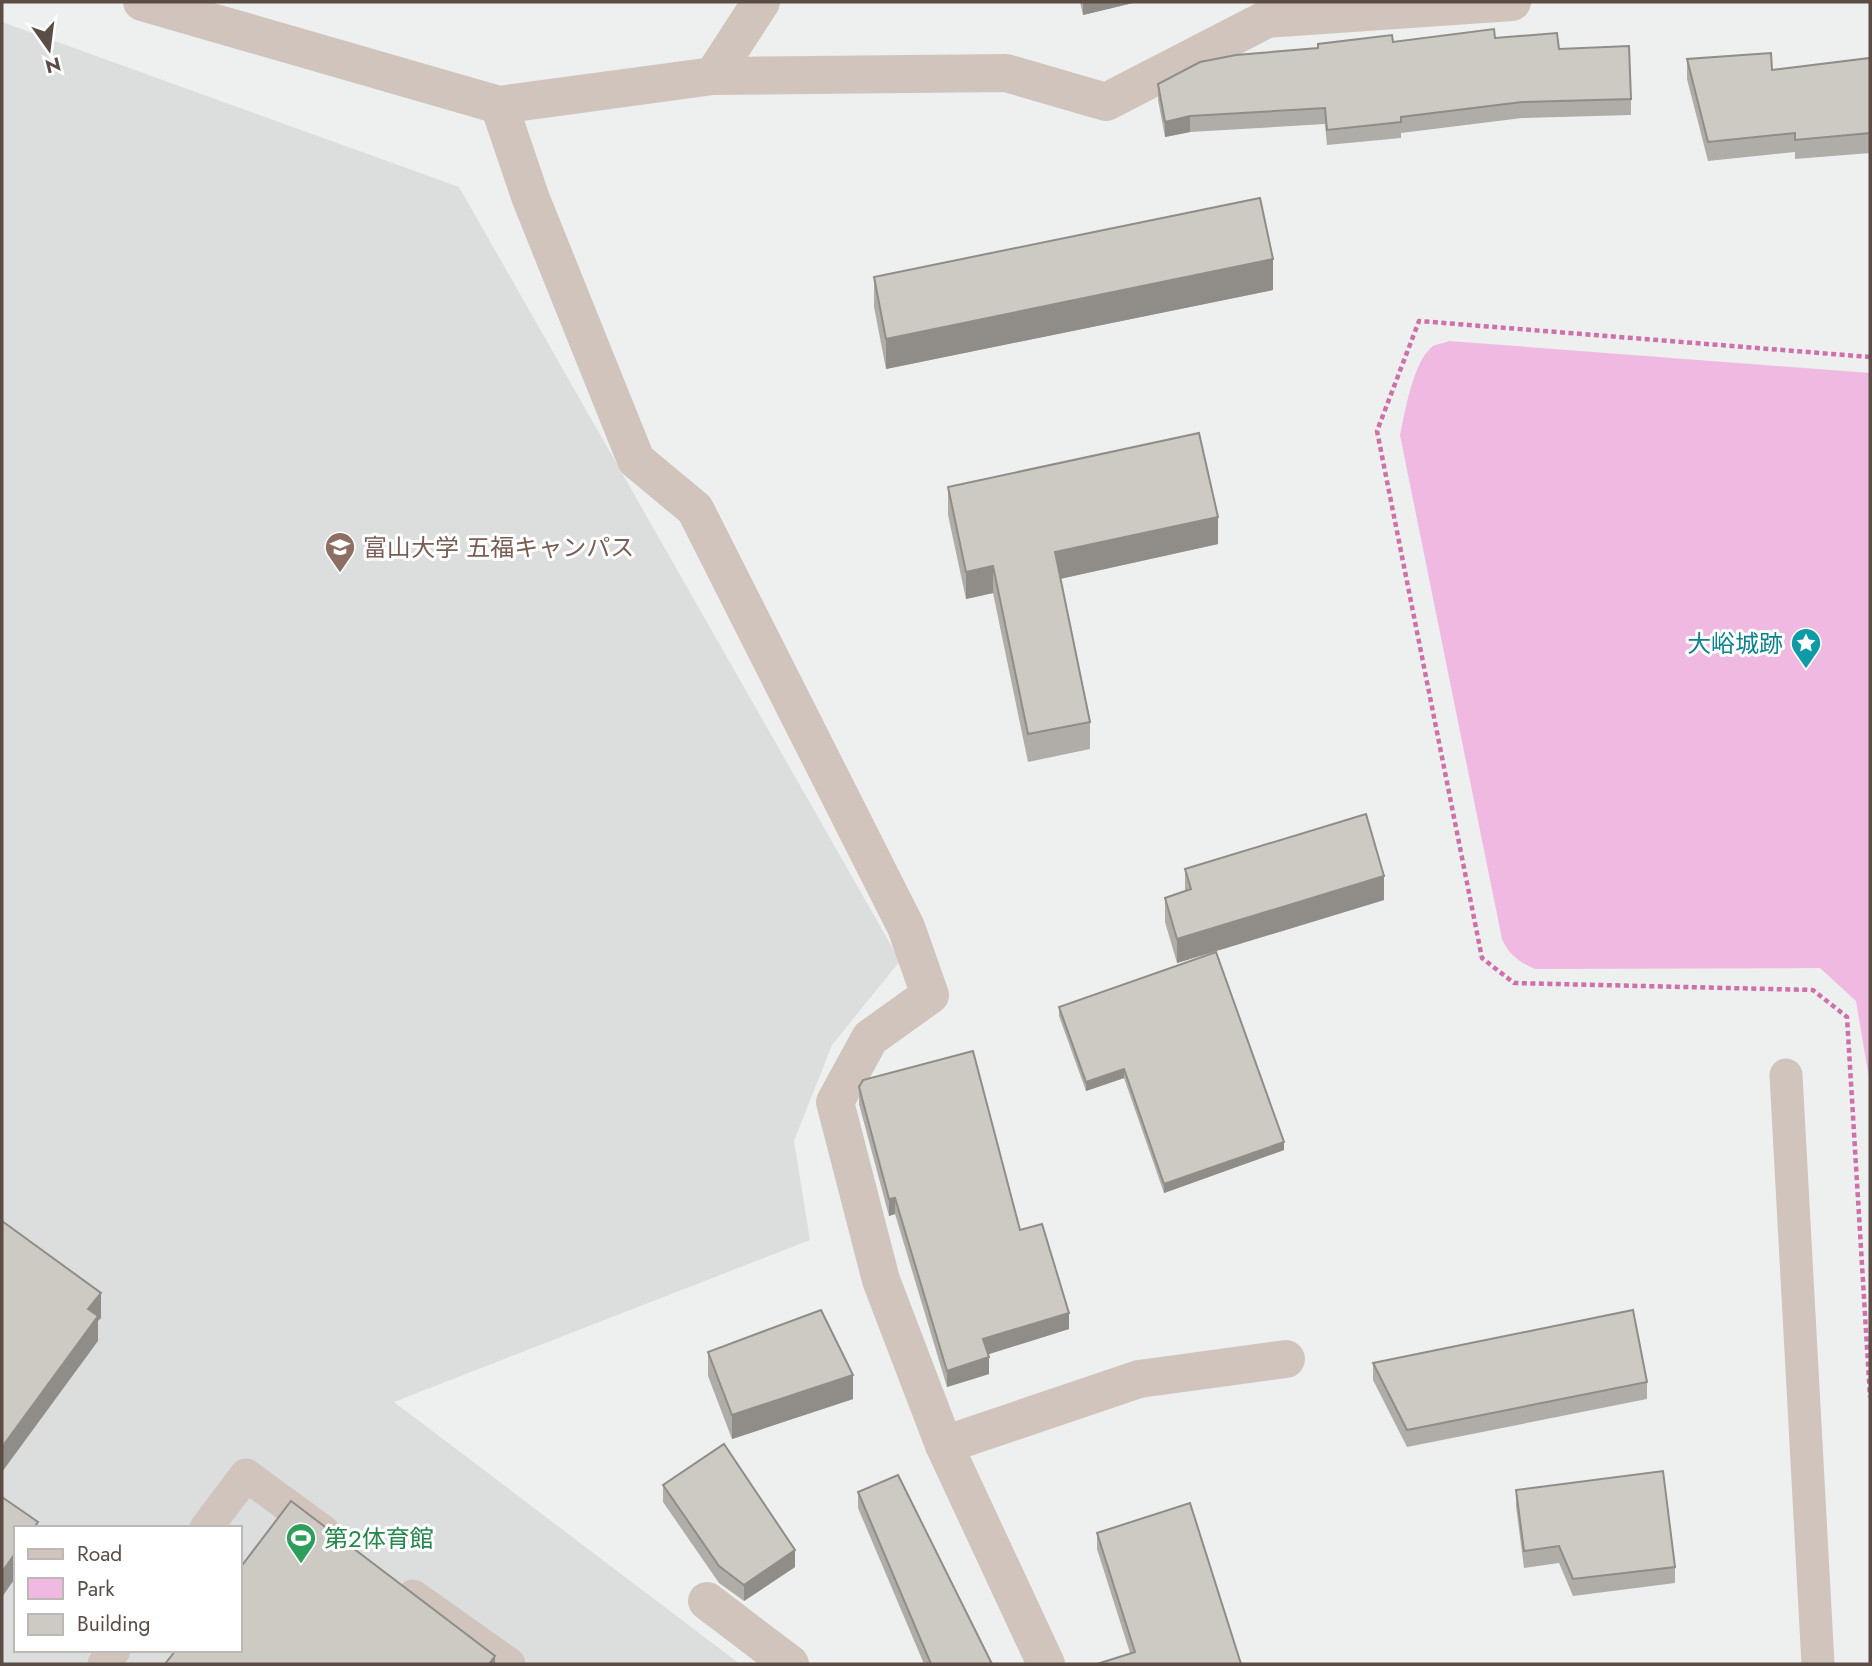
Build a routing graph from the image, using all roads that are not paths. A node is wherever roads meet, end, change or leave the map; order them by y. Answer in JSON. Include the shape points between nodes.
{"nodes":[{"id":1,"x":142,"y":2,"type":"edge"},
{"id":2,"x":761,"y":2,"type":"edge"},
{"id":3,"x":1512,"y":2,"type":"edge"},
{"id":4,"x":713,"y":76,"type":"junction"},
{"id":5,"x":499,"y":105,"type":"junction"},
{"id":6,"x":1786,"y":1074,"type":"dead end"},
{"id":7,"x":1286,"y":1359,"type":"dead end"},
{"id":8,"x":944,"y":1445,"type":"junction"},
{"id":9,"x":208,"y":1526,"type":"edge"},
{"id":10,"x":345,"y":1546,"type":"edge"},
{"id":11,"x":388,"y":1578,"type":"edge"},
{"id":12,"x":707,"y":1601,"type":"dead end"},
{"id":13,"x":509,"y":1664,"type":"edge"},
{"id":14,"x":790,"y":1664,"type":"edge"},
{"id":15,"x":1046,"y":1664,"type":"edge"},
{"id":16,"x":1818,"y":1664,"type":"edge"}],
"edges":[{"from":1,"to":5,"type":"street"},
{"from":2,"to":4,"type":"street"},
{"from":3,"to":4,"type":"street","via":[[1266,19],[1106,102],[1006,73]]},
{"from":4,"to":5,"type":"street"},
{"from":5,"to":8,"type":"street","via":[[531,199],[636,460],[695,509],[906,928],[930,995],[870,1038],[835,1102],[881,1280]]},
{"from":6,"to":16,"type":"lane"},
{"from":7,"to":8,"type":"street","via":[[1139,1379]]},
{"from":8,"to":15,"type":"street"},
{"from":9,"to":10,"type":"lane","via":[[246,1475]]},
{"from":11,"to":13,"type":"lane"},
{"from":12,"to":14,"type":"street"}]}
